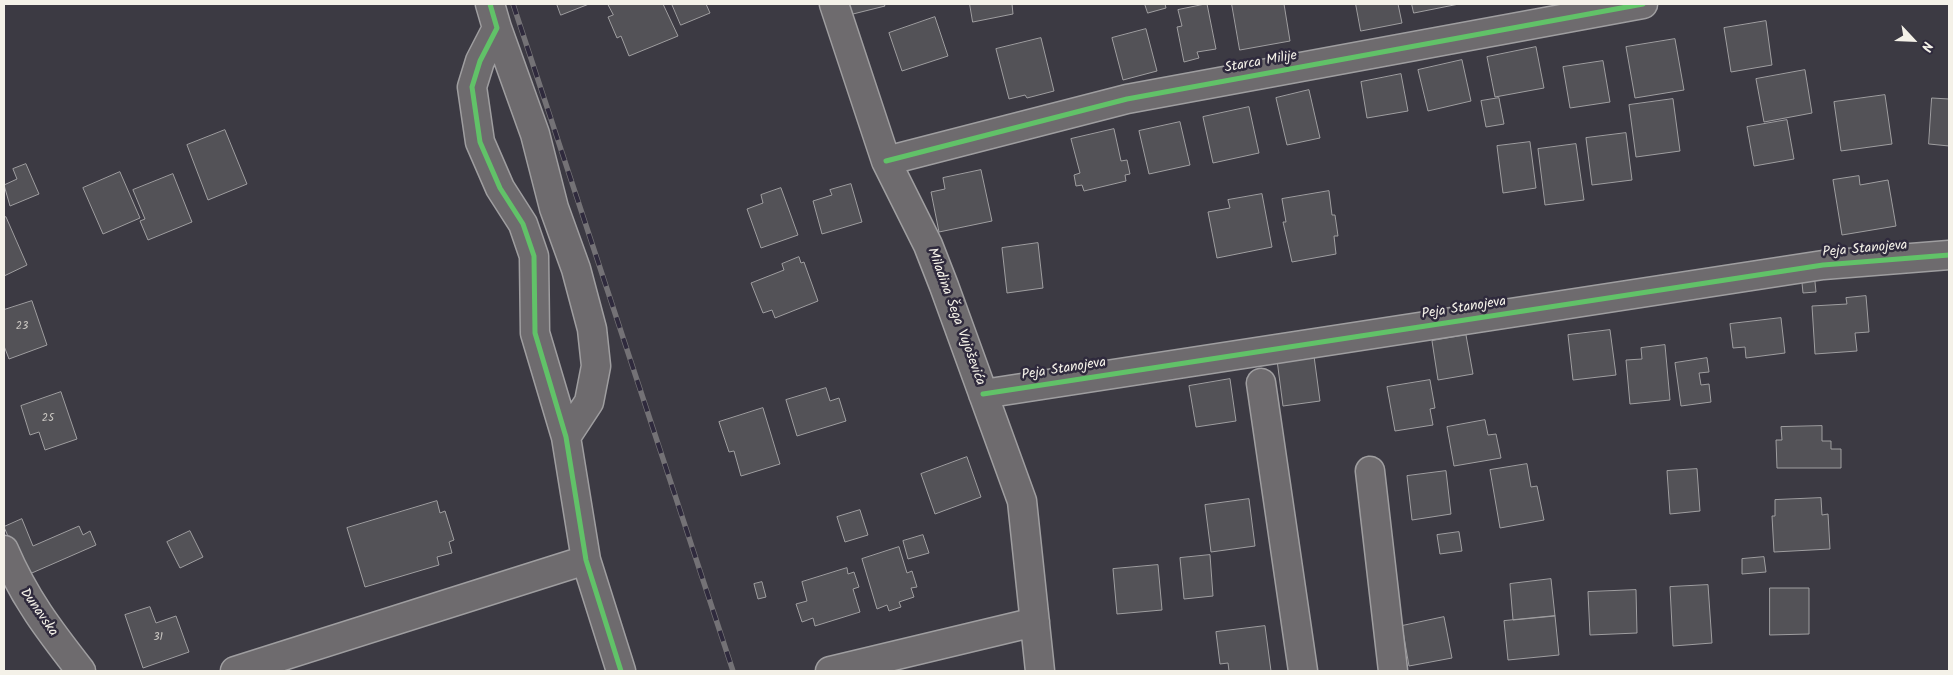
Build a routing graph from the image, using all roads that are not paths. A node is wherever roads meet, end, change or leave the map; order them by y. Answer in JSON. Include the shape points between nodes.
{"nodes":[{"id":1,"x":834,"y":4,"type":"edge"},
{"id":2,"x":1643,"y":4,"type":"edge"},
{"id":3,"x":493,"y":16,"type":"edge"},
{"id":4,"x":886,"y":161,"type":"junction"},
{"id":5,"x":1949,"y":255,"type":"edge"},
{"id":6,"x":1261,"y":384,"type":"dead end"},
{"id":7,"x":983,"y":394,"type":"junction"},
{"id":8,"x":566,"y":437,"type":"junction"},
{"id":9,"x":1370,"y":471,"type":"dead end"},
{"id":10,"x":4,"y":550,"type":"edge"},
{"id":11,"x":586,"y":560,"type":"junction"},
{"id":12,"x":1035,"y":622,"type":"junction"},
{"id":13,"x":81,"y":671,"type":"edge"},
{"id":14,"x":235,"y":671,"type":"edge"},
{"id":15,"x":621,"y":671,"type":"edge"},
{"id":16,"x":830,"y":671,"type":"edge"},
{"id":17,"x":1040,"y":671,"type":"edge"},
{"id":18,"x":1303,"y":671,"type":"edge"},
{"id":19,"x":1394,"y":671,"type":"edge"}],
"edges":[{"from":1,"to":4,"type":"street","name":"Miladina Šega Vujoševića"},
{"from":2,"to":4,"type":"street","name":"Starca Milije","via":[[1126,99]]},
{"from":3,"to":8,"type":"street","via":[[472,87],[480,142],[500,188],[523,224],[534,256],[535,333]]},
{"from":3,"to":8,"type":"street","via":[[535,134],[554,208],[576,269],[592,329],[596,366],[589,402]]},
{"from":4,"to":7,"type":"street","name":"Miladina Šega Vujoševića","via":[[928,245]]},
{"from":5,"to":7,"type":"street","name":"Peja Stanojeva","via":[[1823,265]]},
{"from":6,"to":18,"type":"street"},
{"from":7,"to":12,"type":"street","name":"Miladina Šega Vujoševića","via":[[1022,501]]},
{"from":8,"to":11,"type":"street"},
{"from":9,"to":19,"type":"street"},
{"from":10,"to":13,"type":"street","name":"Dunavska","via":[[36,614]]},
{"from":11,"to":14,"type":"street"},
{"from":11,"to":15,"type":"street"},
{"from":12,"to":16,"type":"street"},
{"from":12,"to":17,"type":"street","name":"Miladina Šega Vujoševića"}]}
